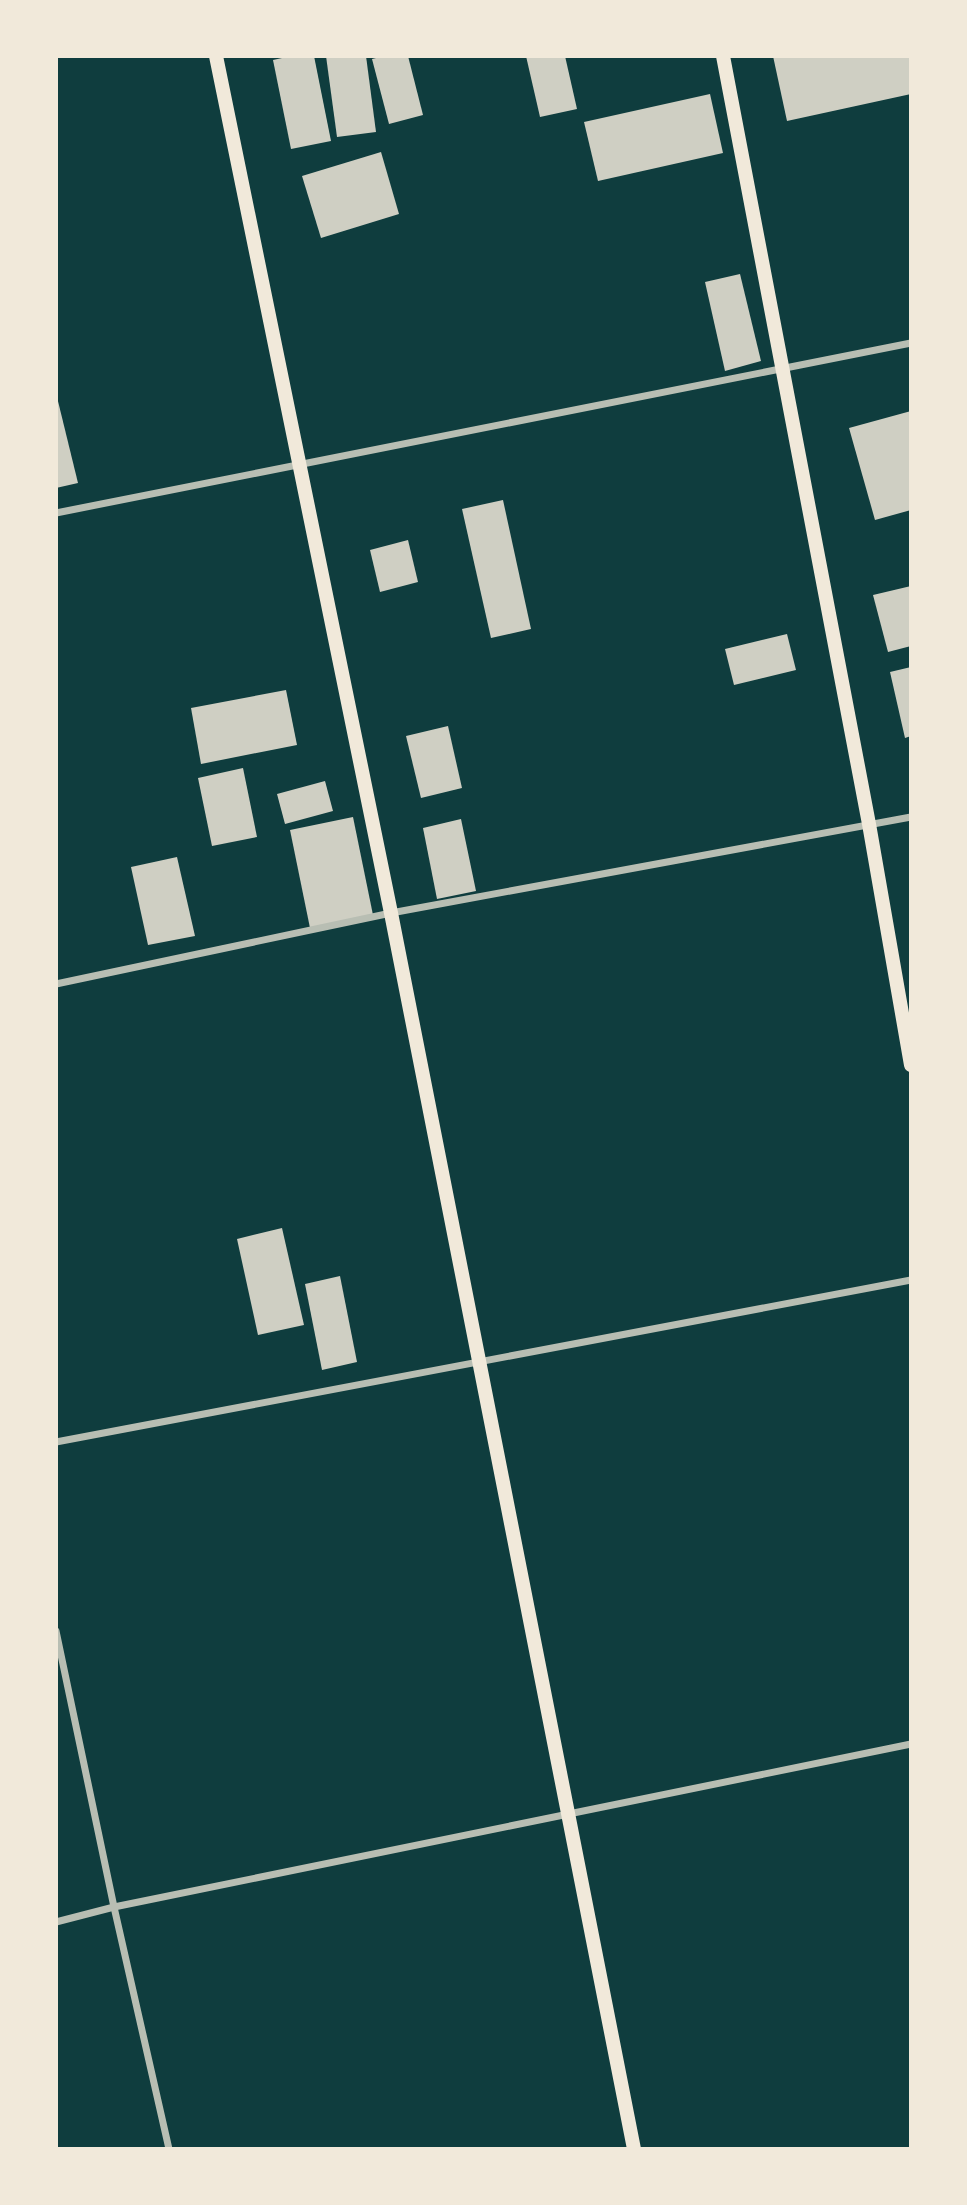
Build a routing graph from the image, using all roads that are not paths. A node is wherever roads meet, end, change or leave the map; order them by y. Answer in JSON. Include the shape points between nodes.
{"nodes":[{"id":1,"x":216,"y":56,"type":"edge"},
{"id":2,"x":723,"y":56,"type":"edge"},
{"id":3,"x":911,"y":343,"type":"edge"},
{"id":4,"x":781,"y":370,"type":"junction"},
{"id":5,"x":301,"y":464,"type":"junction"},
{"id":6,"x":56,"y":513,"type":"edge"},
{"id":7,"x":911,"y":817,"type":"edge"},
{"id":8,"x":869,"y":824,"type":"junction"},
{"id":9,"x":391,"y":913,"type":"junction"},
{"id":10,"x":56,"y":984,"type":"edge"},
{"id":11,"x":911,"y":1065,"type":"edge"},
{"id":12,"x":911,"y":1280,"type":"edge"},
{"id":13,"x":478,"y":1362,"type":"junction"},
{"id":14,"x":56,"y":1443,"type":"edge"},
{"id":15,"x":56,"y":1631,"type":"edge"},
{"id":16,"x":911,"y":1744,"type":"edge"},
{"id":17,"x":568,"y":1813,"type":"junction"},
{"id":18,"x":114,"y":1907,"type":"junction"},
{"id":19,"x":56,"y":1922,"type":"edge"},
{"id":20,"x":169,"y":2149,"type":"edge"},
{"id":21,"x":634,"y":2149,"type":"edge"}],
"edges":[{"from":1,"to":5,"type":"main road"},
{"from":2,"to":4,"type":"main road"},
{"from":3,"to":4,"type":"street"},
{"from":4,"to":5,"type":"street"},
{"from":4,"to":8,"type":"main road"},
{"from":5,"to":6,"type":"street"},
{"from":5,"to":9,"type":"main road"},
{"from":7,"to":8,"type":"street"},
{"from":8,"to":9,"type":"street"},
{"from":8,"to":11,"type":"main road"},
{"from":9,"to":10,"type":"street"},
{"from":9,"to":13,"type":"main road"},
{"from":12,"to":13,"type":"street"},
{"from":13,"to":14,"type":"street"},
{"from":13,"to":17,"type":"main road"},
{"from":15,"to":18,"type":"street"},
{"from":16,"to":17,"type":"street"},
{"from":17,"to":18,"type":"street"},
{"from":17,"to":21,"type":"main road"},
{"from":18,"to":19,"type":"street"},
{"from":18,"to":20,"type":"street"}]}
